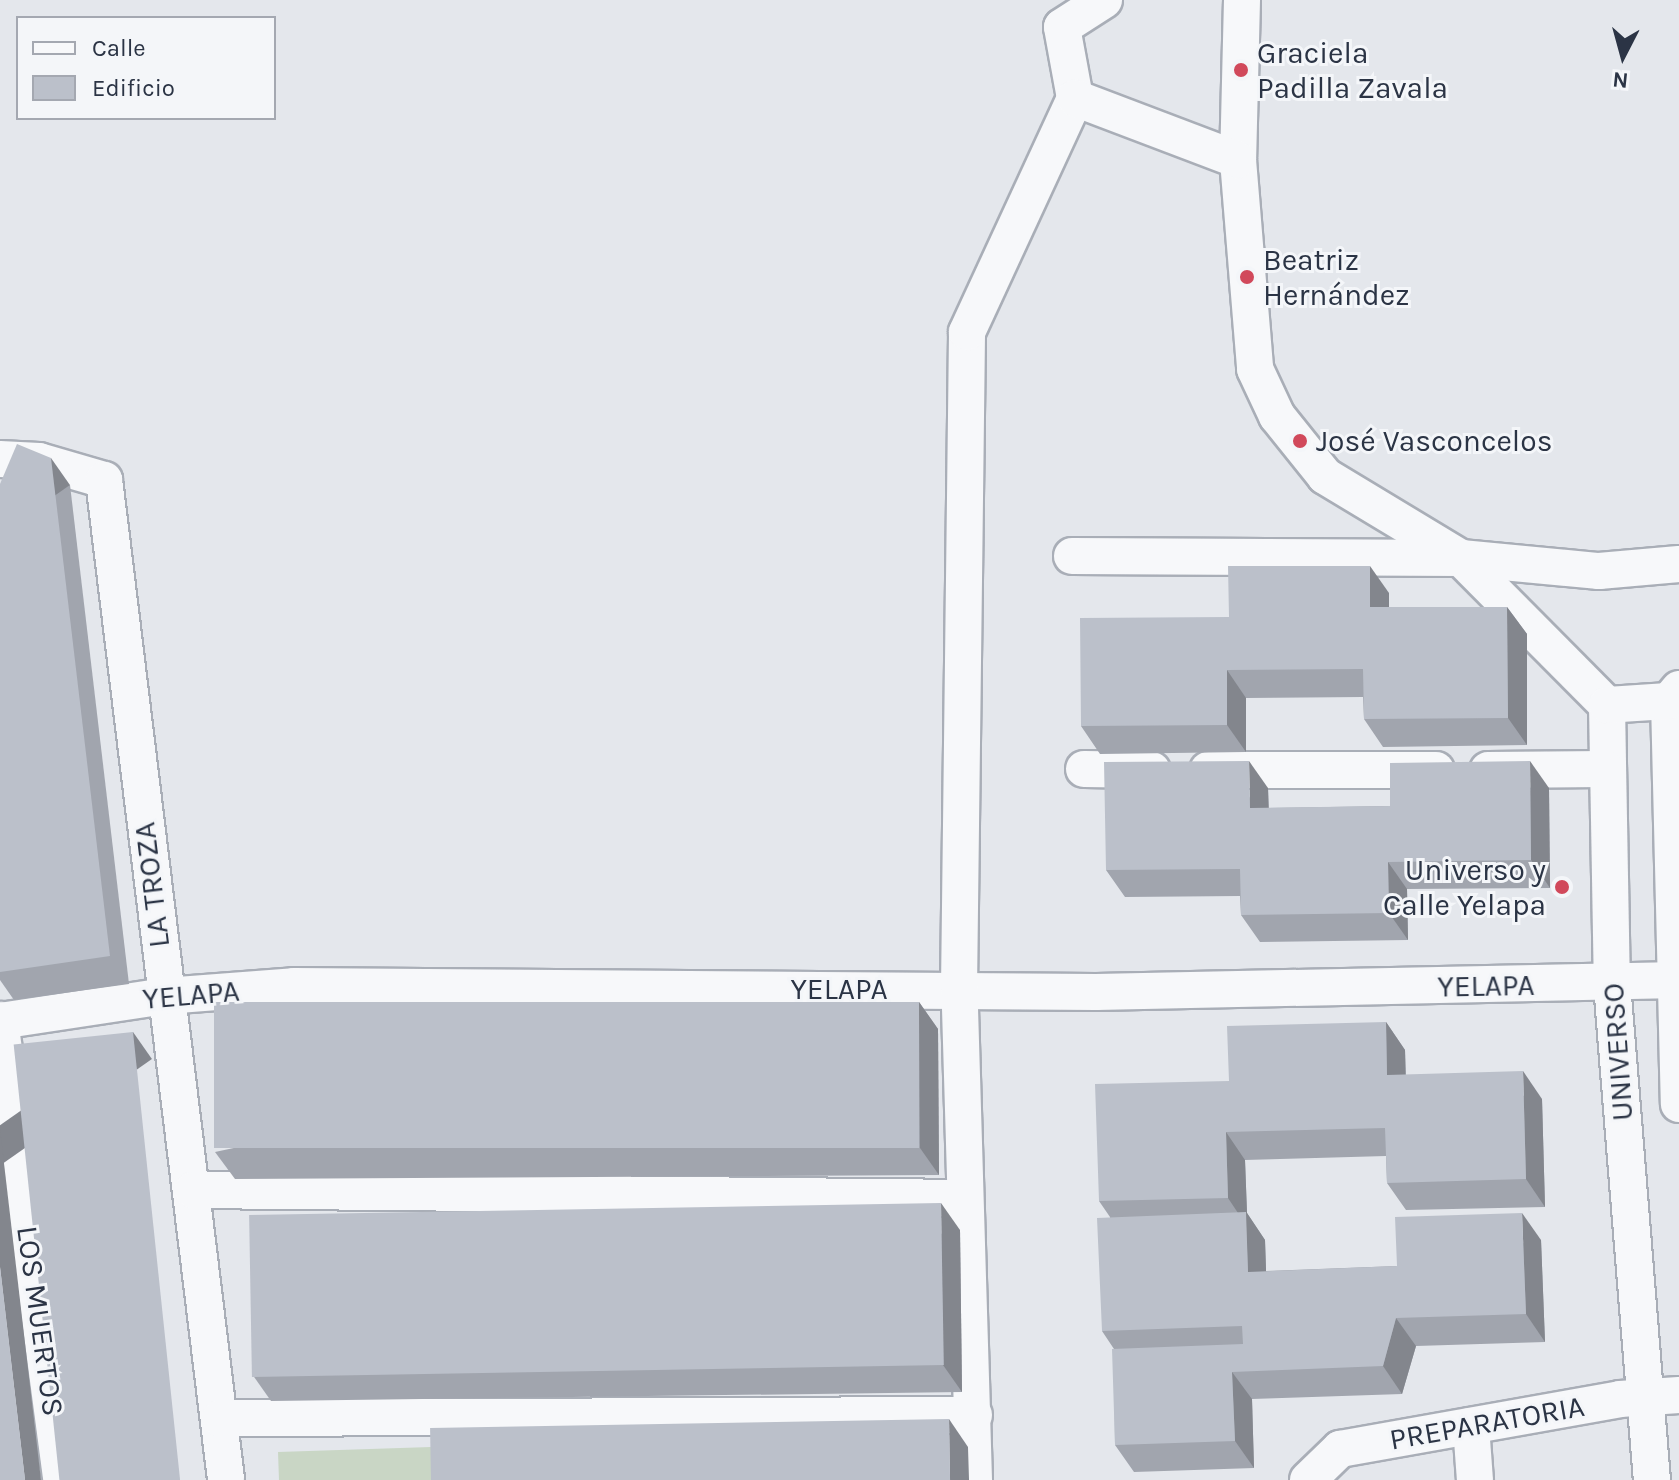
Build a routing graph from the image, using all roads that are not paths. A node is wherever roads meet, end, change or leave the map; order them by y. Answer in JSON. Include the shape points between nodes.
{"nodes":[{"id":1,"x":1104,"y":0,"type":"edge"},
{"id":2,"x":1242,"y":0,"type":"edge"},
{"id":3,"x":1075,"y":98,"type":"junction"},
{"id":4,"x":1238,"y":160,"type":"junction"},
{"id":5,"x":0,"y":459,"type":"edge"},
{"id":6,"x":1072,"y":556,"type":"dead end"},
{"id":7,"x":1461,"y":558,"type":"junction"},
{"id":8,"x":1679,"y":564,"type":"edge"},
{"id":9,"x":1674,"y":695,"type":"edge"},
{"id":10,"x":1607,"y":705,"type":"junction"},
{"id":11,"x":1084,"y":769,"type":"dead end"},
{"id":12,"x":1606,"y":769,"type":"junction"},
{"id":13,"x":1676,"y":980,"type":"edge"},
{"id":14,"x":1612,"y":984,"type":"junction"},
{"id":15,"x":959,"y":989,"type":"junction"},
{"id":16,"x":165,"y":996,"type":"junction"},
{"id":17,"x":0,"y":1020,"type":"edge"},
{"id":18,"x":1679,"y":1104,"type":"edge"},
{"id":19,"x":193,"y":1190,"type":"junction"},
{"id":20,"x":965,"y":1198,"type":"junction"},
{"id":21,"x":1662,"y":1396,"type":"edge"},
{"id":22,"x":974,"y":1415,"type":"junction"},
{"id":23,"x":220,"y":1418,"type":"junction"},
{"id":24,"x":1471,"y":1426,"type":"junction"},
{"id":25,"x":61,"y":1480,"type":"edge"},
{"id":26,"x":226,"y":1480,"type":"edge"},
{"id":27,"x":974,"y":1480,"type":"edge"},
{"id":28,"x":1308,"y":1480,"type":"edge"},
{"id":29,"x":1475,"y":1480,"type":"edge"},
{"id":30,"x":1652,"y":1480,"type":"edge"}],
"edges":[{"from":1,"to":3,"type":"street","via":[[1062,27]]},
{"from":2,"to":4,"type":"street"},
{"from":3,"to":4,"type":"street"},
{"from":3,"to":15,"type":"street","via":[[967,332]]},
{"from":4,"to":7,"type":"street","via":[[1255,369],[1277,416],[1325,476]]},
{"from":5,"to":16,"type":"street","name":"LA TROZA","via":[[39,461],[104,480]]},
{"from":6,"to":7,"type":"street"},
{"from":7,"to":8,"type":"street","via":[[1599,571]]},
{"from":7,"to":10,"type":"street"},
{"from":9,"to":10,"type":"street","name":"UNIVERSO"},
{"from":9,"to":13,"type":"street","name":"UNIVERSO"},
{"from":10,"to":12,"type":"street","name":"UNIVERSO"},
{"from":11,"to":12,"type":"street"},
{"from":12,"to":14,"type":"street","name":"UNIVERSO"},
{"from":13,"to":14,"type":"street","name":"YELAPA"},
{"from":13,"to":18,"type":"street","name":"UNIVERSO"},
{"from":14,"to":15,"type":"street","name":"YELAPA","via":[[1096,992]]},
{"from":14,"to":21,"type":"street","name":"UNIVERSO"},
{"from":15,"to":16,"type":"street","name":"YELAPA","via":[[294,986]]},
{"from":15,"to":20,"type":"street"},
{"from":16,"to":17,"type":"street","name":"YELAPA"},
{"from":16,"to":19,"type":"street","name":"LA TROZA"},
{"from":17,"to":25,"type":"street","name":"LOS MUERTOS"},
{"from":19,"to":20,"type":"street"},
{"from":19,"to":23,"type":"street","name":"LA TROZA"},
{"from":20,"to":22,"type":"street"},
{"from":21,"to":24,"type":"street","name":"PREPARATORIA"},
{"from":21,"to":30,"type":"street","name":"UNIVERSO"},
{"from":22,"to":23,"type":"street"},
{"from":22,"to":27,"type":"street"},
{"from":23,"to":26,"type":"street","name":"LA TROZA"},
{"from":24,"to":28,"type":"street","name":"PREPARATORIA","via":[[1340,1449]]},
{"from":24,"to":29,"type":"street"}]}
